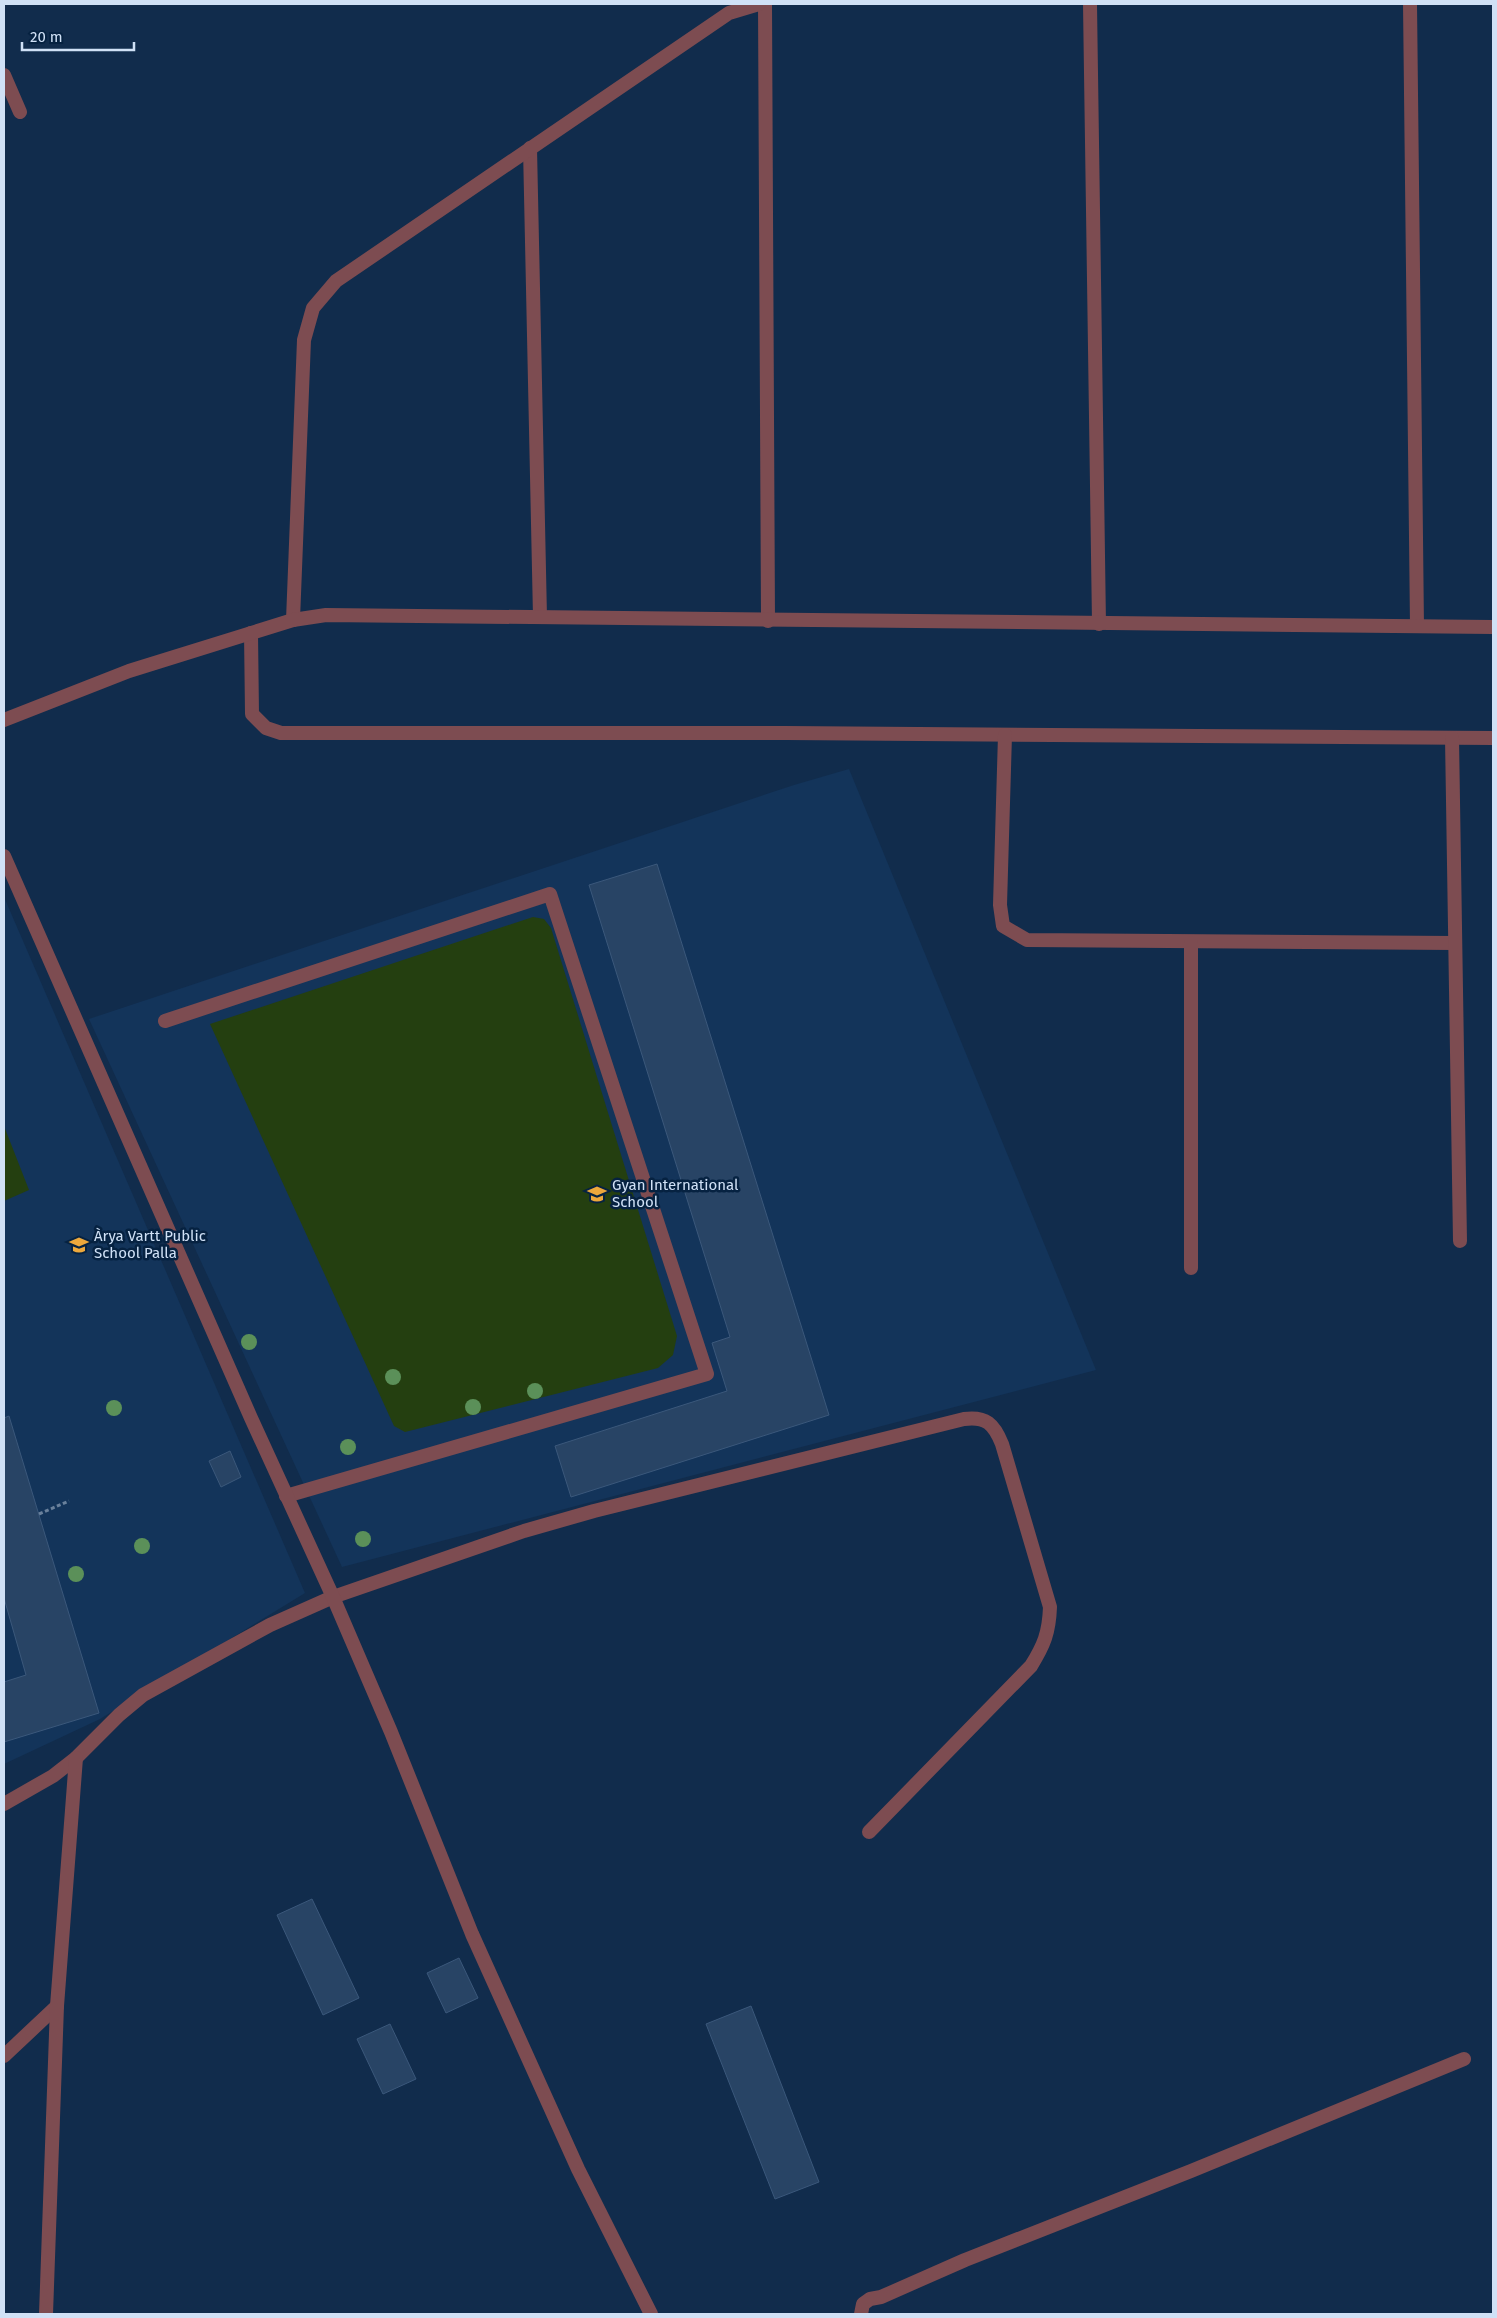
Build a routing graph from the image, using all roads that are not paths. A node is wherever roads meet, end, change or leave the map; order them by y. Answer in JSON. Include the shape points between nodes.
{"nodes":[{"id":1,"x":759,"y":4,"type":"edge"},
{"id":2,"x":765,"y":4,"type":"edge"},
{"id":3,"x":1090,"y":4,"type":"edge"},
{"id":4,"x":1410,"y":4,"type":"edge"},
{"id":5,"x":4,"y":76,"type":"edge"},
{"id":6,"x":20,"y":112,"type":"dead end"},
{"id":7,"x":530,"y":148,"type":"junction"},
{"id":8,"x":540,"y":617,"type":"junction"},
{"id":9,"x":293,"y":620,"type":"junction"},
{"id":10,"x":768,"y":621,"type":"junction"},
{"id":11,"x":1099,"y":624,"type":"junction"},
{"id":12,"x":1417,"y":626,"type":"junction"},
{"id":13,"x":1493,"y":627,"type":"edge"},
{"id":14,"x":251,"y":633,"type":"junction"},
{"id":15,"x":4,"y":720,"type":"edge"},
{"id":16,"x":1004,"y":734,"type":"junction"},
{"id":17,"x":1452,"y":738,"type":"junction"},
{"id":18,"x":1493,"y":738,"type":"edge"},
{"id":19,"x":4,"y":856,"type":"edge"},
{"id":20,"x":1191,"y":942,"type":"junction"},
{"id":21,"x":1455,"y":943,"type":"junction"},
{"id":22,"x":165,"y":1021,"type":"dead end"},
{"id":23,"x":1460,"y":1241,"type":"dead end"},
{"id":24,"x":1191,"y":1268,"type":"dead end"},
{"id":25,"x":286,"y":1496,"type":"junction"},
{"id":26,"x":333,"y":1597,"type":"junction"},
{"id":27,"x":76,"y":1758,"type":"junction"},
{"id":28,"x":4,"y":1804,"type":"edge"},
{"id":29,"x":869,"y":1832,"type":"dead end"},
{"id":30,"x":57,"y":2006,"type":"junction"},
{"id":31,"x":4,"y":2056,"type":"edge"},
{"id":32,"x":1464,"y":2059,"type":"dead end"},
{"id":33,"x":46,"y":2314,"type":"edge"},
{"id":34,"x":651,"y":2314,"type":"edge"},
{"id":35,"x":861,"y":2314,"type":"edge"}],
"edges":[{"from":1,"to":7,"type":"street","via":[[729,13]]},
{"from":2,"to":10,"type":"street"},
{"from":3,"to":11,"type":"street"},
{"from":4,"to":12,"type":"street"},
{"from":5,"to":6,"type":"street"},
{"from":7,"to":8,"type":"street"},
{"from":7,"to":9,"type":"street","via":[[336,281],[313,308],[304,340]]},
{"from":8,"to":9,"type":"street","via":[[326,616]]},
{"from":8,"to":10,"type":"street"},
{"from":9,"to":14,"type":"street"},
{"from":10,"to":11,"type":"street"},
{"from":11,"to":12,"type":"street"},
{"from":12,"to":13,"type":"street"},
{"from":14,"to":15,"type":"street","via":[[129,671]]},
{"from":14,"to":16,"type":"street","via":[[252,714],[266,728],[281,733]]},
{"from":16,"to":17,"type":"street"},
{"from":16,"to":20,"type":"street","via":[[1000,905],[1003,926],[1027,940]]},
{"from":17,"to":18,"type":"street"},
{"from":17,"to":21,"type":"street"},
{"from":19,"to":25,"type":"street"},
{"from":20,"to":21,"type":"street"},
{"from":20,"to":24,"type":"street"},
{"from":21,"to":23,"type":"street"},
{"from":22,"to":25,"type":"street","via":[[550,894],[707,1374]]},
{"from":25,"to":26,"type":"street"},
{"from":26,"to":27,"type":"street","via":[[270,1625],[143,1695]]},
{"from":26,"to":29,"type":"street","via":[[524,1531],[594,1511],[964,1419],[989,1422],[998,1433],[1008,1462],[1050,1607],[1050,1629],[1031,1666]]},
{"from":26,"to":34,"type":"street","via":[[472,1934],[578,2169]]},
{"from":27,"to":28,"type":"street","via":[[53,1776]]},
{"from":27,"to":30,"type":"street"},
{"from":30,"to":31,"type":"street"},
{"from":30,"to":33,"type":"street"},
{"from":32,"to":35,"type":"street","via":[[870,2299],[863,2304]]}]}
